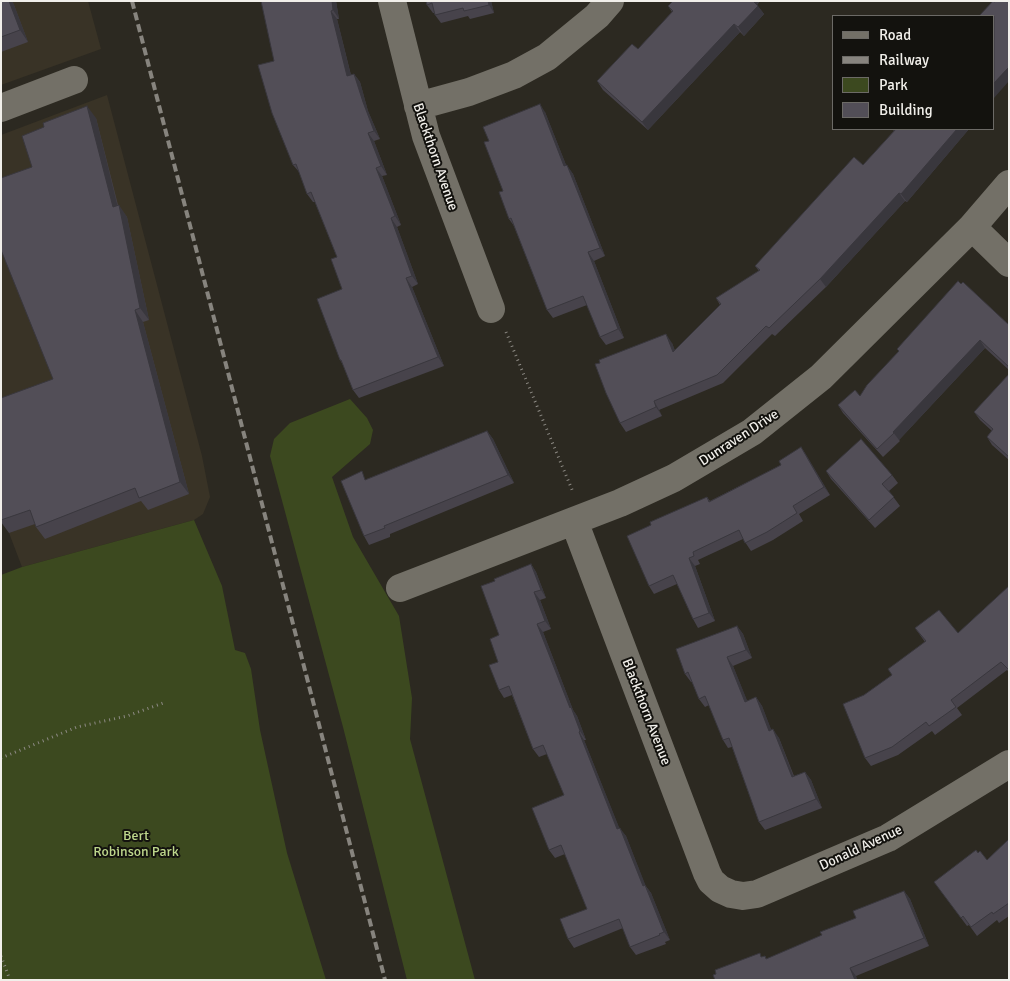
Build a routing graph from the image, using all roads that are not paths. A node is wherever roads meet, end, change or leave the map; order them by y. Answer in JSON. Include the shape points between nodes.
{"nodes":[{"id":1,"x":392,"y":1,"type":"edge"},
{"id":2,"x":610,"y":1,"type":"edge"},
{"id":3,"x":74,"y":80,"type":"dead end"},
{"id":4,"x":418,"y":106,"type":"junction"},
{"id":5,"x":1,"y":108,"type":"edge"},
{"id":6,"x":1009,"y":184,"type":"edge"},
{"id":7,"x":972,"y":227,"type":"junction"},
{"id":8,"x":1009,"y":263,"type":"edge"},
{"id":9,"x":491,"y":309,"type":"dead end"},
{"id":10,"x":575,"y":509,"type":"junction"},
{"id":11,"x":400,"y":588,"type":"dead end"},
{"id":12,"x":1009,"y":764,"type":"edge"},
{"id":13,"x":731,"y":894,"type":"joint"}],
"edges":[{"from":1,"to":4,"type":"street","name":"Blackthorn Avenue"},
{"from":2,"to":4,"type":"street","via":[[597,16],[547,57],[514,75]]},
{"from":3,"to":5,"type":"street"},
{"from":4,"to":9,"type":"street","name":"Blackthorn Avenue","via":[[437,169]]},
{"from":6,"to":7,"type":"street","name":"Dunraven Drive"},
{"from":7,"to":8,"type":"street"},
{"from":7,"to":10,"type":"street","name":"Dunraven Drive","via":[[821,377],[752,432],[674,478],[620,503]]},
{"from":10,"to":11,"type":"street","name":"Dunraven Drive"},
{"from":10,"to":13,"type":"street","name":"Blackthorn Avenue","via":[[707,873],[720,889]]},
{"from":12,"to":13,"type":"street","name":"Donald Avenue","via":[[888,838],[757,894]]}]}
